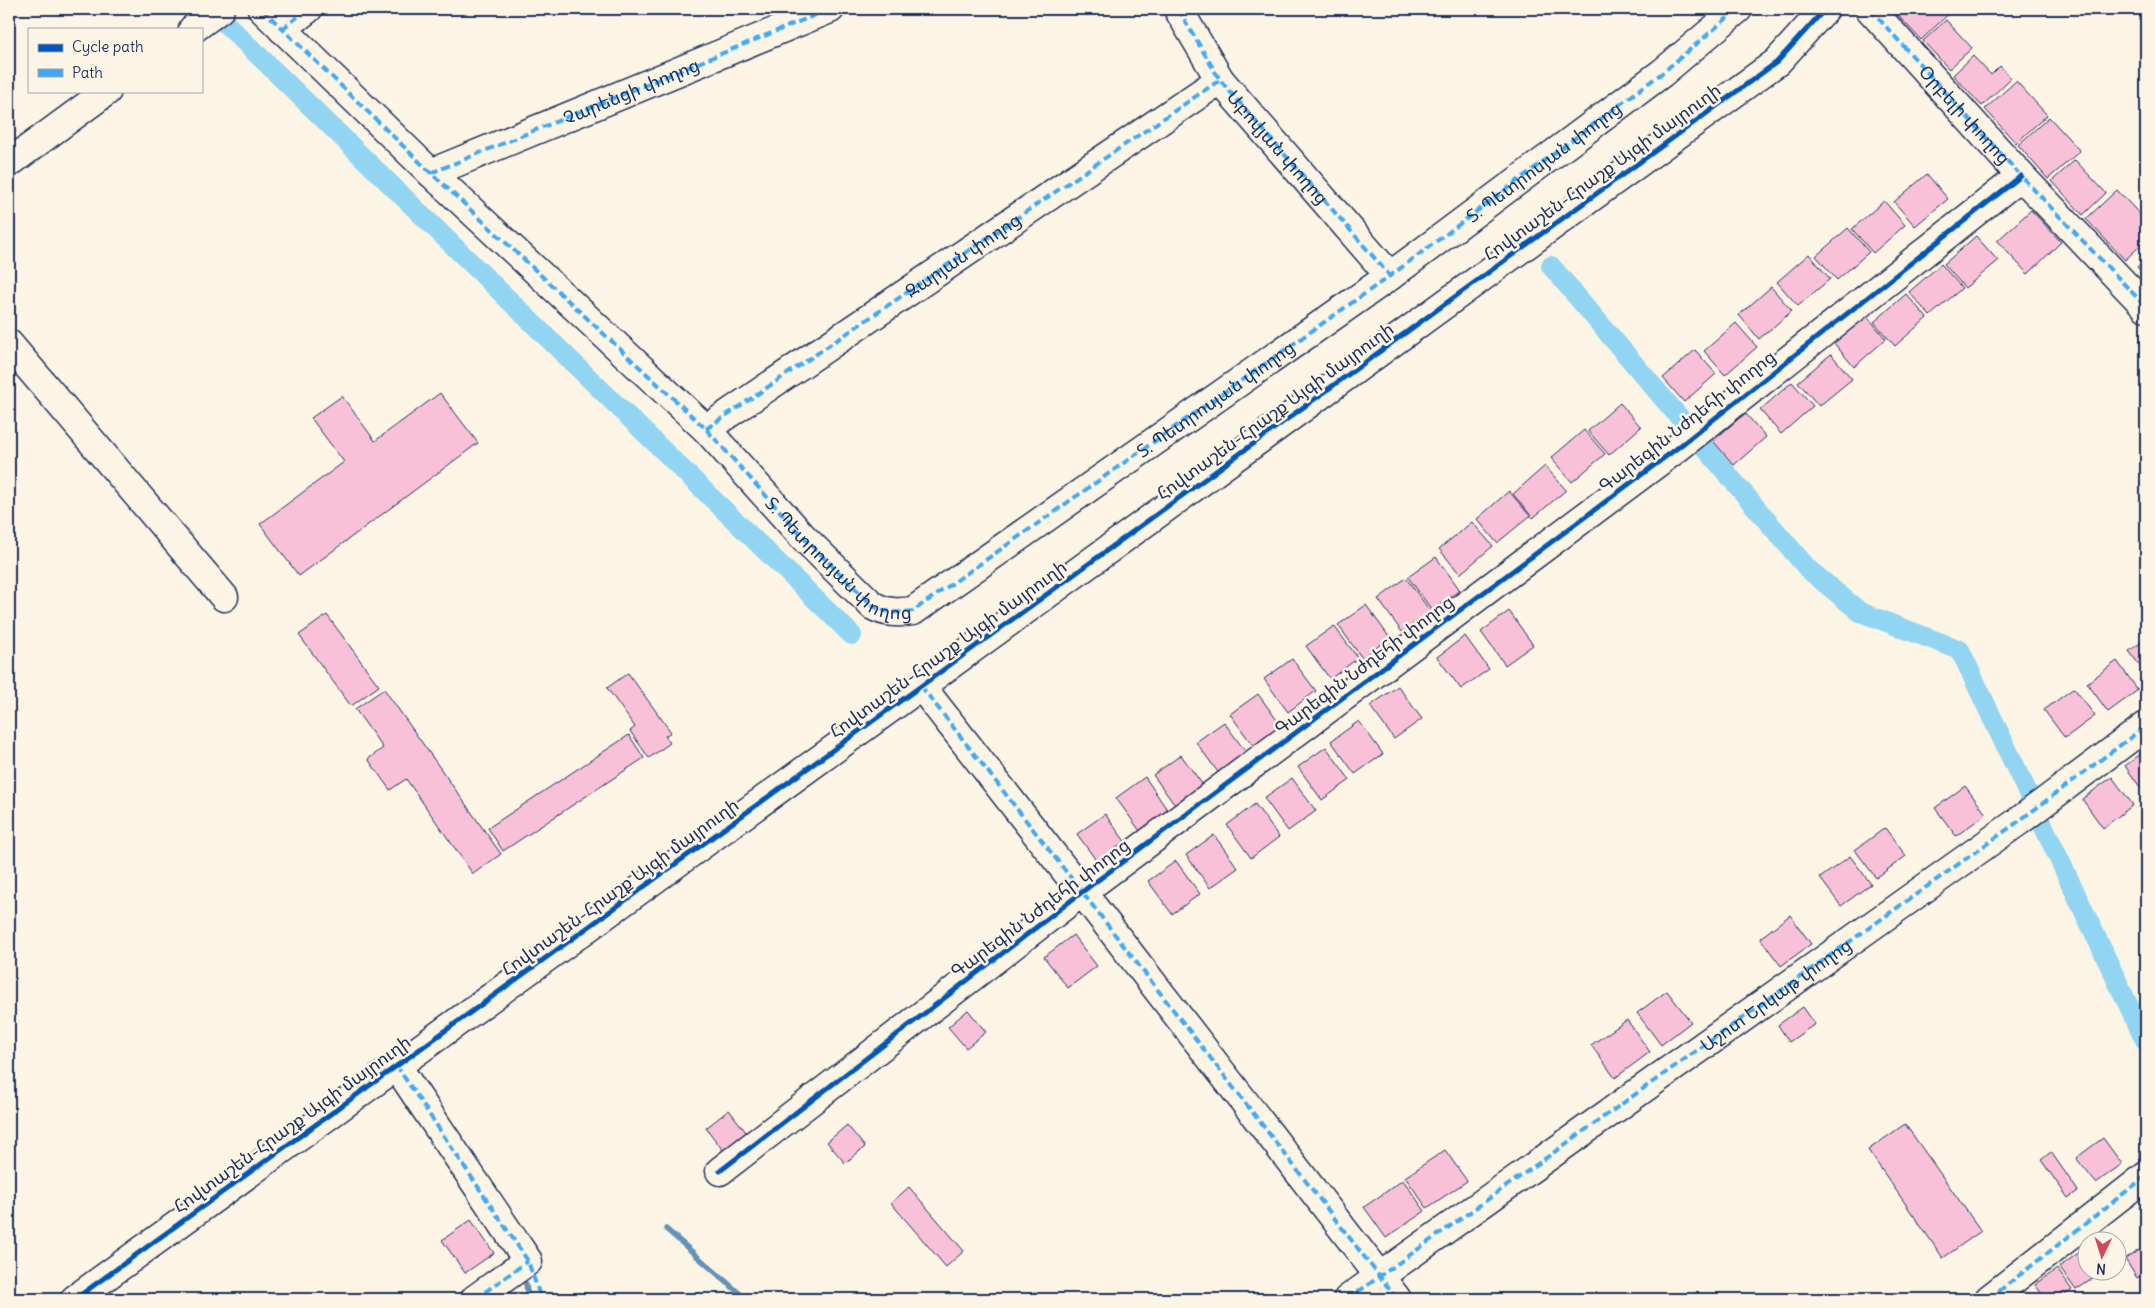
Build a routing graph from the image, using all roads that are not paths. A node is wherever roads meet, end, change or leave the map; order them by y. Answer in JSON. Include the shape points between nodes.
{"nodes":[{"id":1,"x":220,"y":9,"type":"edge"},
{"id":2,"x":262,"y":9,"type":"edge"},
{"id":3,"x":308,"y":9,"type":"edge"},
{"id":4,"x":830,"y":9,"type":"edge"},
{"id":5,"x":1178,"y":9,"type":"edge"},
{"id":6,"x":1738,"y":9,"type":"edge"},
{"id":7,"x":1825,"y":9,"type":"edge"},
{"id":8,"x":1870,"y":9,"type":"edge"},
{"id":9,"x":194,"y":28,"type":"edge"},
{"id":10,"x":282,"y":29,"type":"junction"},
{"id":11,"x":1220,"y":80,"type":"junction"},
{"id":12,"x":106,"y":92,"type":"edge"},
{"id":13,"x":9,"y":163,"type":"edge"},
{"id":14,"x":431,"y":173,"type":"junction"},
{"id":15,"x":2021,"y":176,"type":"junction"},
{"id":16,"x":1390,"y":276,"type":"junction"},
{"id":17,"x":2146,"y":307,"type":"edge"},
{"id":18,"x":9,"y":344,"type":"edge"},
{"id":19,"x":706,"y":429,"type":"junction"},
{"id":20,"x":224,"y":597,"type":"dead end"},
{"id":21,"x":921,"y":686,"type":"junction"},
{"id":22,"x":2146,"y":726,"type":"edge"},
{"id":23,"x":1082,"y":892,"type":"junction"},
{"id":24,"x":396,"y":1065,"type":"junction"},
{"id":25,"x":720,"y":1172,"type":"dead end"},
{"id":26,"x":2146,"y":1176,"type":"edge"},
{"id":27,"x":1378,"y":1276,"type":"junction"},
{"id":28,"x":77,"y":1299,"type":"edge"},
{"id":29,"x":475,"y":1299,"type":"edge"},
{"id":30,"x":1348,"y":1299,"type":"edge"},
{"id":31,"x":1397,"y":1299,"type":"edge"},
{"id":32,"x":1989,"y":1299,"type":"edge"}],
"edges":[{"from":1,"to":9,"type":"street"},
{"from":2,"to":10,"type":"street","name":"Տ. Պետրոսյան փողոց"},
{"from":3,"to":10,"type":"street"},
{"from":4,"to":14,"type":"street","name":"Չարենցի փողոց"},
{"from":5,"to":11,"type":"street","name":"Աբովյան փողոց"},
{"from":6,"to":16,"type":"street","name":"Տ. Պետրոսյան փողոց","via":[[1662,73]]},
{"from":7,"to":21,"type":"street","name":"Հովտաշեն-Հրաշք Այգի մայրուղի","via":[[1769,68]]},
{"from":8,"to":15,"type":"street","name":"Օրբելի փողոց"},
{"from":10,"to":14,"type":"street","name":"Տ. Պետրոսյան փողոց"},
{"from":11,"to":16,"type":"street","name":"Աբովյան փողոց"},
{"from":11,"to":19,"type":"street","name":"Զարյան փողոց"},
{"from":12,"to":13,"type":"street"},
{"from":14,"to":19,"type":"street","name":"Տ. Պետրոսյան փողոց"},
{"from":15,"to":17,"type":"street","name":"Օրբելի փողոց"},
{"from":15,"to":23,"type":"street","name":"Գարեգին Նժդեհի փողոց","via":[[1676,449]]},
{"from":16,"to":19,"type":"street","name":"Տ. Պետրոսյան փողոց","via":[[913,611],[892,612],[873,606],[803,538]]},
{"from":18,"to":20,"type":"street"},
{"from":21,"to":23,"type":"street"},
{"from":21,"to":24,"type":"street","name":"Հովտաշեն-Հրաշք Այգի մայրուղի"},
{"from":22,"to":27,"type":"street","name":"Աշոտ Երկաթ փողոց","via":[[2052,798]]},
{"from":23,"to":25,"type":"street","name":"Գարեգին Նժդեհի փողոց"},
{"from":23,"to":27,"type":"street"},
{"from":24,"to":28,"type":"street","name":"Հովտաշեն-Հրաշք Այգի մայրուղի"},
{"from":24,"to":29,"type":"street","via":[[528,1261]]},
{"from":26,"to":32,"type":"street"},
{"from":27,"to":30,"type":"street"},
{"from":27,"to":31,"type":"street"}]}
